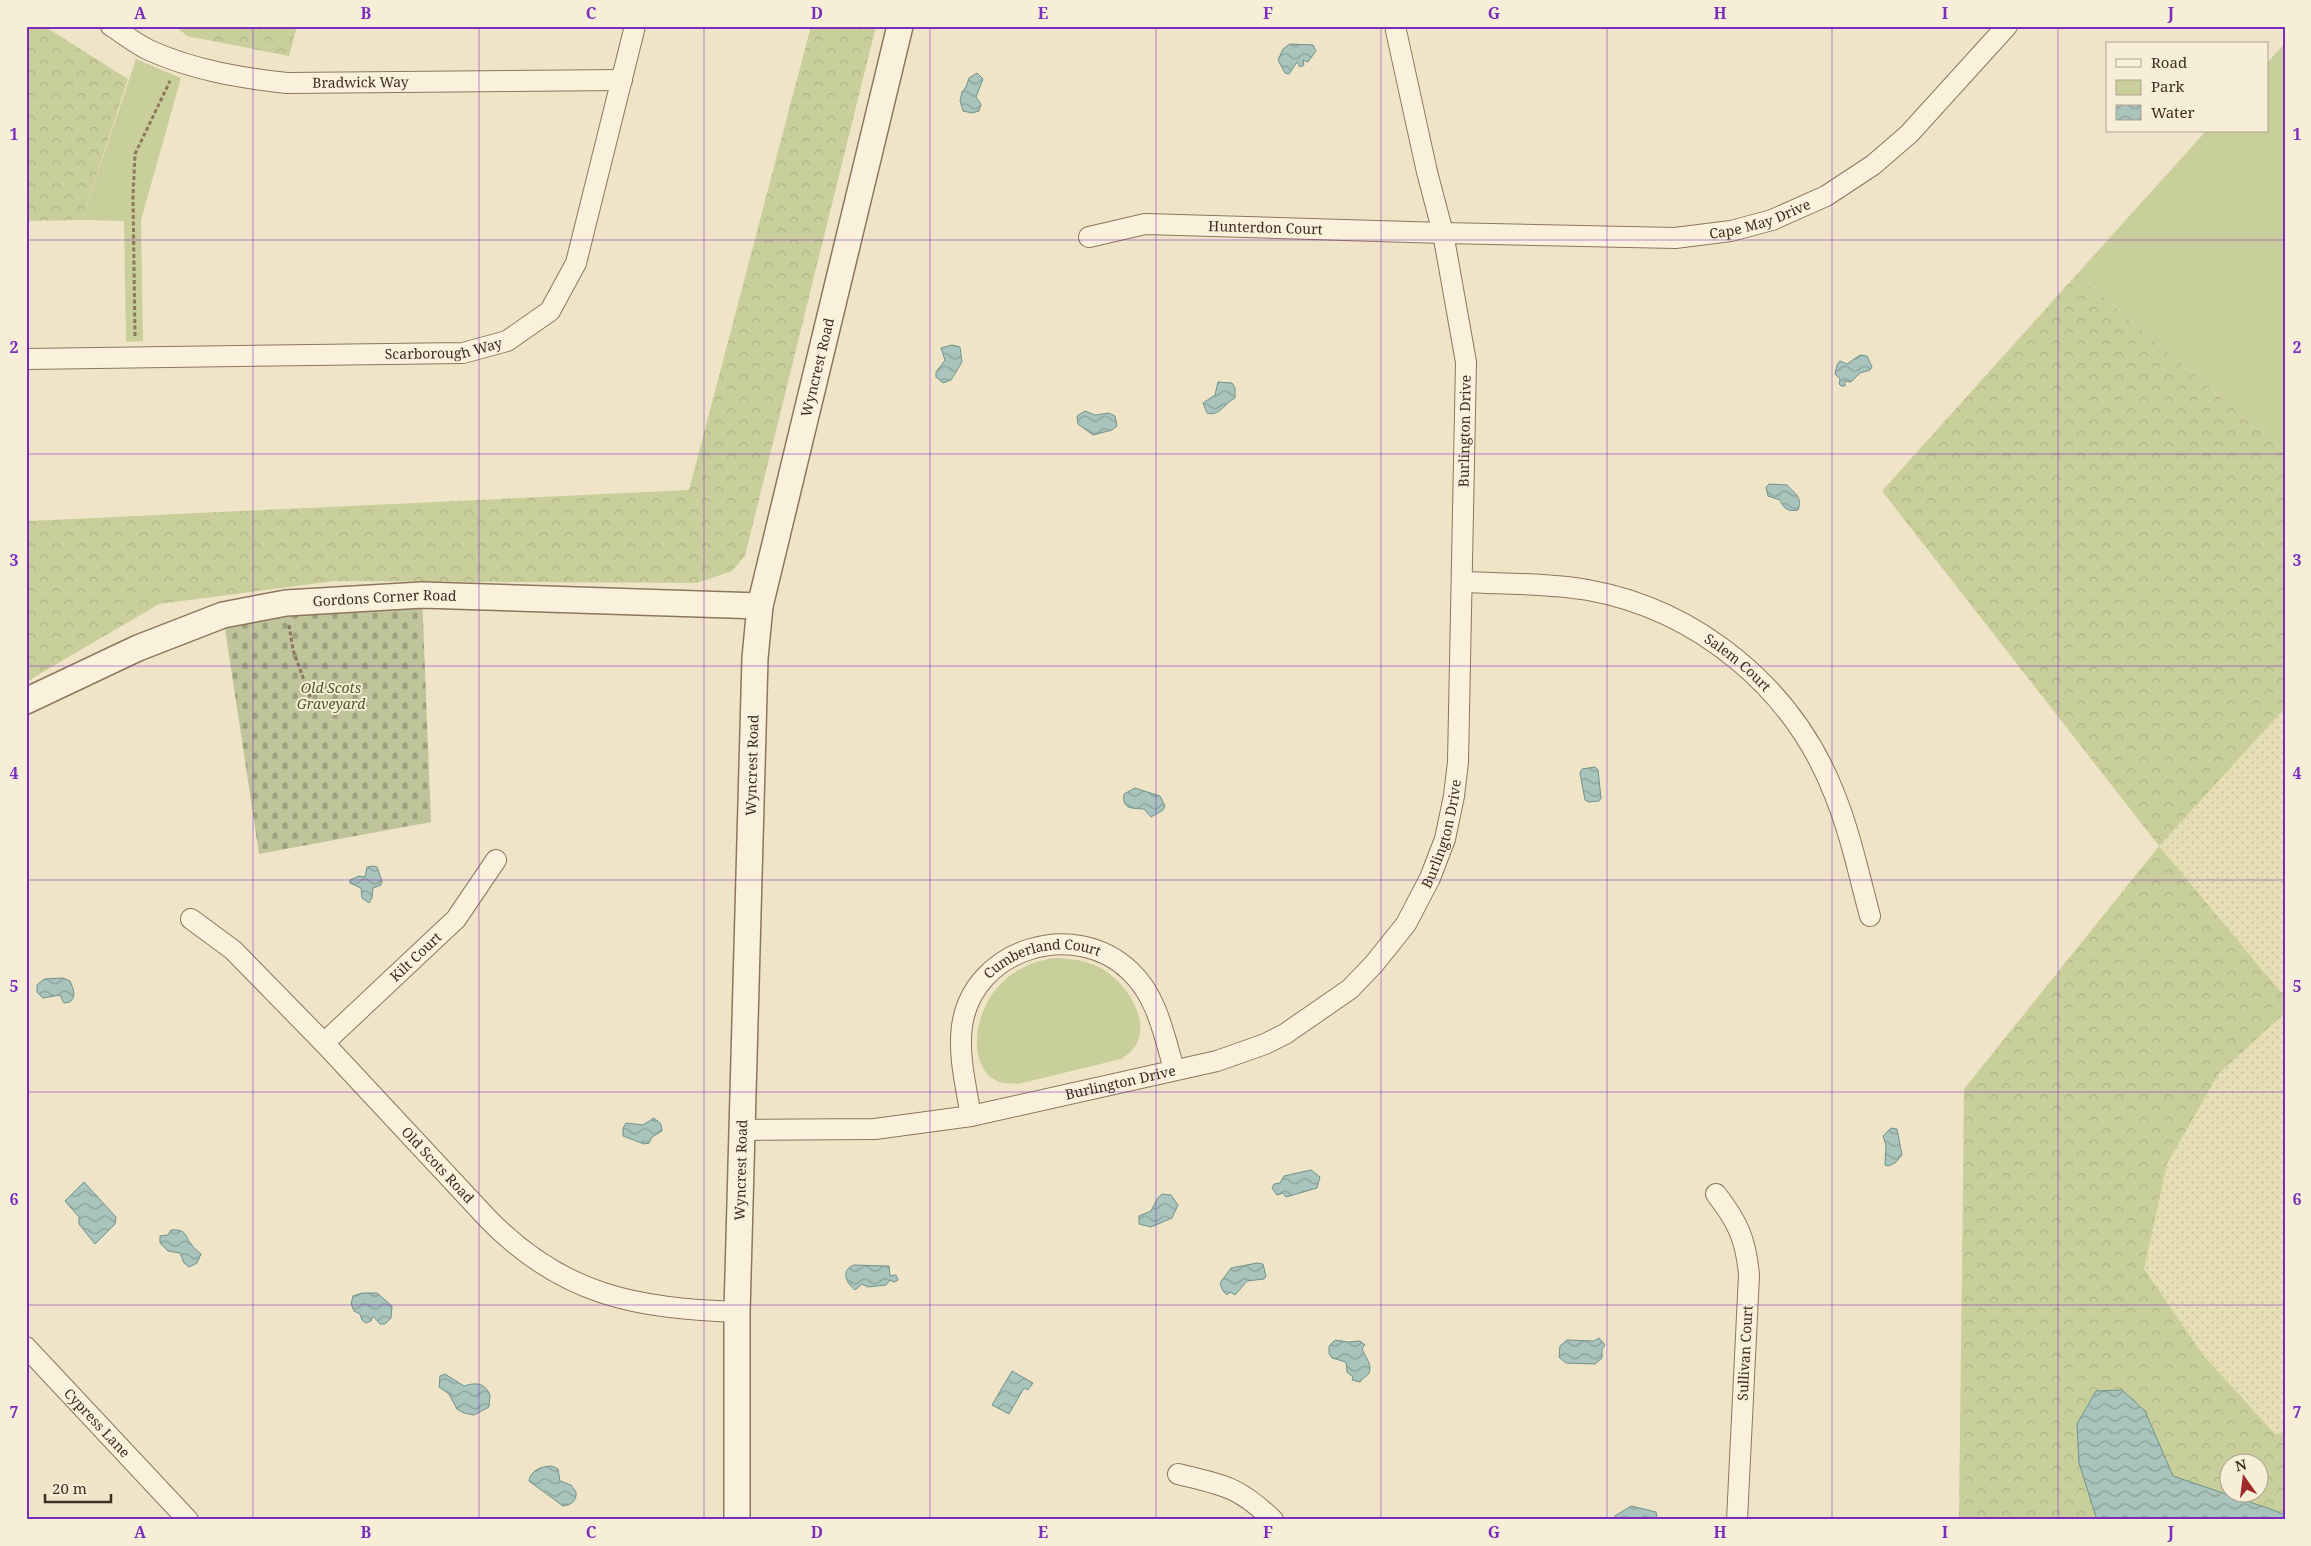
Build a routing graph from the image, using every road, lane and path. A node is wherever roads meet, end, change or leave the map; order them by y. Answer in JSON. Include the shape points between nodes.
{"nodes":[{"id":1,"x":111,"y":26,"type":"edge"},
{"id":2,"x":635,"y":26,"type":"edge"},
{"id":3,"x":900,"y":26,"type":"edge"},
{"id":4,"x":1395,"y":26,"type":"edge"},
{"id":5,"x":2007,"y":26,"type":"edge"},
{"id":6,"x":180,"y":61,"type":"junction"},
{"id":7,"x":622,"y":80,"type":"junction"},
{"id":8,"x":1443,"y":234,"type":"junction"},
{"id":9,"x":1089,"y":237,"type":"dead end"},
{"id":10,"x":135,"y":357,"type":"junction"},
{"id":11,"x":26,"y":359,"type":"edge"},
{"id":12,"x":1463,"y":582,"type":"junction"},
{"id":13,"x":760,"y":606,"type":"junction"},
{"id":14,"x":290,"y":629,"type":"dead end"},
{"id":15,"x":26,"y":701,"type":"edge"},
{"id":16,"x":315,"y":710,"type":"dead end"},
{"id":17,"x":496,"y":860,"type":"dead end"},
{"id":18,"x":1870,"y":916,"type":"dead end"},
{"id":19,"x":191,"y":919,"type":"dead end"},
{"id":20,"x":324,"y":1043,"type":"junction"},
{"id":21,"x":1174,"y":1069,"type":"junction"},
{"id":22,"x":971,"y":1116,"type":"junction"},
{"id":23,"x":744,"y":1130,"type":"junction"},
{"id":24,"x":1716,"y":1194,"type":"dead end"},
{"id":25,"x":738,"y":1312,"type":"junction"},
{"id":26,"x":26,"y":1347,"type":"edge"},
{"id":27,"x":1178,"y":1474,"type":"dead end"},
{"id":28,"x":188,"y":1520,"type":"edge"},
{"id":29,"x":737,"y":1520,"type":"edge"},
{"id":30,"x":1272,"y":1520,"type":"edge"},
{"id":31,"x":1737,"y":1520,"type":"edge"}],
"edges":[{"from":1,"to":6,"type":"street","name":"Bradwick Way","via":[[150,51]]},
{"from":2,"to":7,"type":"street","name":"Scarborough Way"},
{"from":3,"to":13,"type":"street","name":"Wyncrest Road"},
{"from":4,"to":8,"type":"street","name":"Burlington Drive"},
{"from":5,"to":8,"type":"street","name":"Cape May Drive","via":[[1909,134],[1874,165],[1826,196],[1772,220],[1731,231],[1675,238]]},
{"from":6,"to":7,"type":"street","name":"Bradwick Way","via":[[244,78],[287,83]]},
{"from":6,"to":10,"type":"path","via":[[135,154]]},
{"from":7,"to":10,"type":"street","name":"Scarborough Way","via":[[576,263],[550,312],[507,342],[463,353]]},
{"from":8,"to":9,"type":"street","name":"Hunterdon Court","via":[[1145,224]]},
{"from":8,"to":12,"type":"street","name":"Burlington Drive","via":[[1466,362]]},
{"from":10,"to":11,"type":"street","name":"Scarborough Way"},
{"from":12,"to":18,"type":"street","name":"Salem Court","via":[[1560,587],[1624,599],[1686,625],[1744,665],[1788,710],[1819,760],[1845,825]]},
{"from":12,"to":21,"type":"street","name":"Burlington Drive","via":[[1458,762],[1454,796],[1445,839],[1433,871],[1406,924],[1350,989],[1285,1034],[1236,1055]]},
{"from":13,"to":15,"type":"street","name":"Gordons Corner Road","via":[[422,595],[286,603],[222,615],[138,648]]},
{"from":13,"to":23,"type":"street","name":"Wyncrest Road","via":[[755,658]]},
{"from":14,"to":16,"type":"path","via":[[293,650]]},
{"from":17,"to":20,"type":"street","name":"Kilt Court","via":[[456,919]]},
{"from":19,"to":20,"type":"street","name":"Old Scots Road","via":[[233,950]]},
{"from":20,"to":25,"type":"street","name":"Old Scots Road","via":[[494,1225],[539,1262],[585,1287],[628,1301],[678,1310]]},
{"from":21,"to":22,"type":"street","name":"Burlington Drive"},
{"from":21,"to":22,"type":"street","name":"Cumberland Court","via":[[1148,992],[1132,972],[1104,953],[1082,946],[1047,944],[1022,951],[998,965],[970,1001],[962,1024],[961,1042]]},
{"from":22,"to":23,"type":"street","name":"Burlington Drive","via":[[875,1129]]},
{"from":23,"to":25,"type":"street","name":"Wyncrest Road"},
{"from":24,"to":31,"type":"street","name":"Sullivan Court","via":[[1743,1235],[1749,1275]]},
{"from":25,"to":29,"type":"street","name":"Wyncrest Road"},
{"from":26,"to":28,"type":"street","name":"Cypress Lane"},
{"from":27,"to":30,"type":"street","via":[[1231,1487],[1254,1502]]}]}
